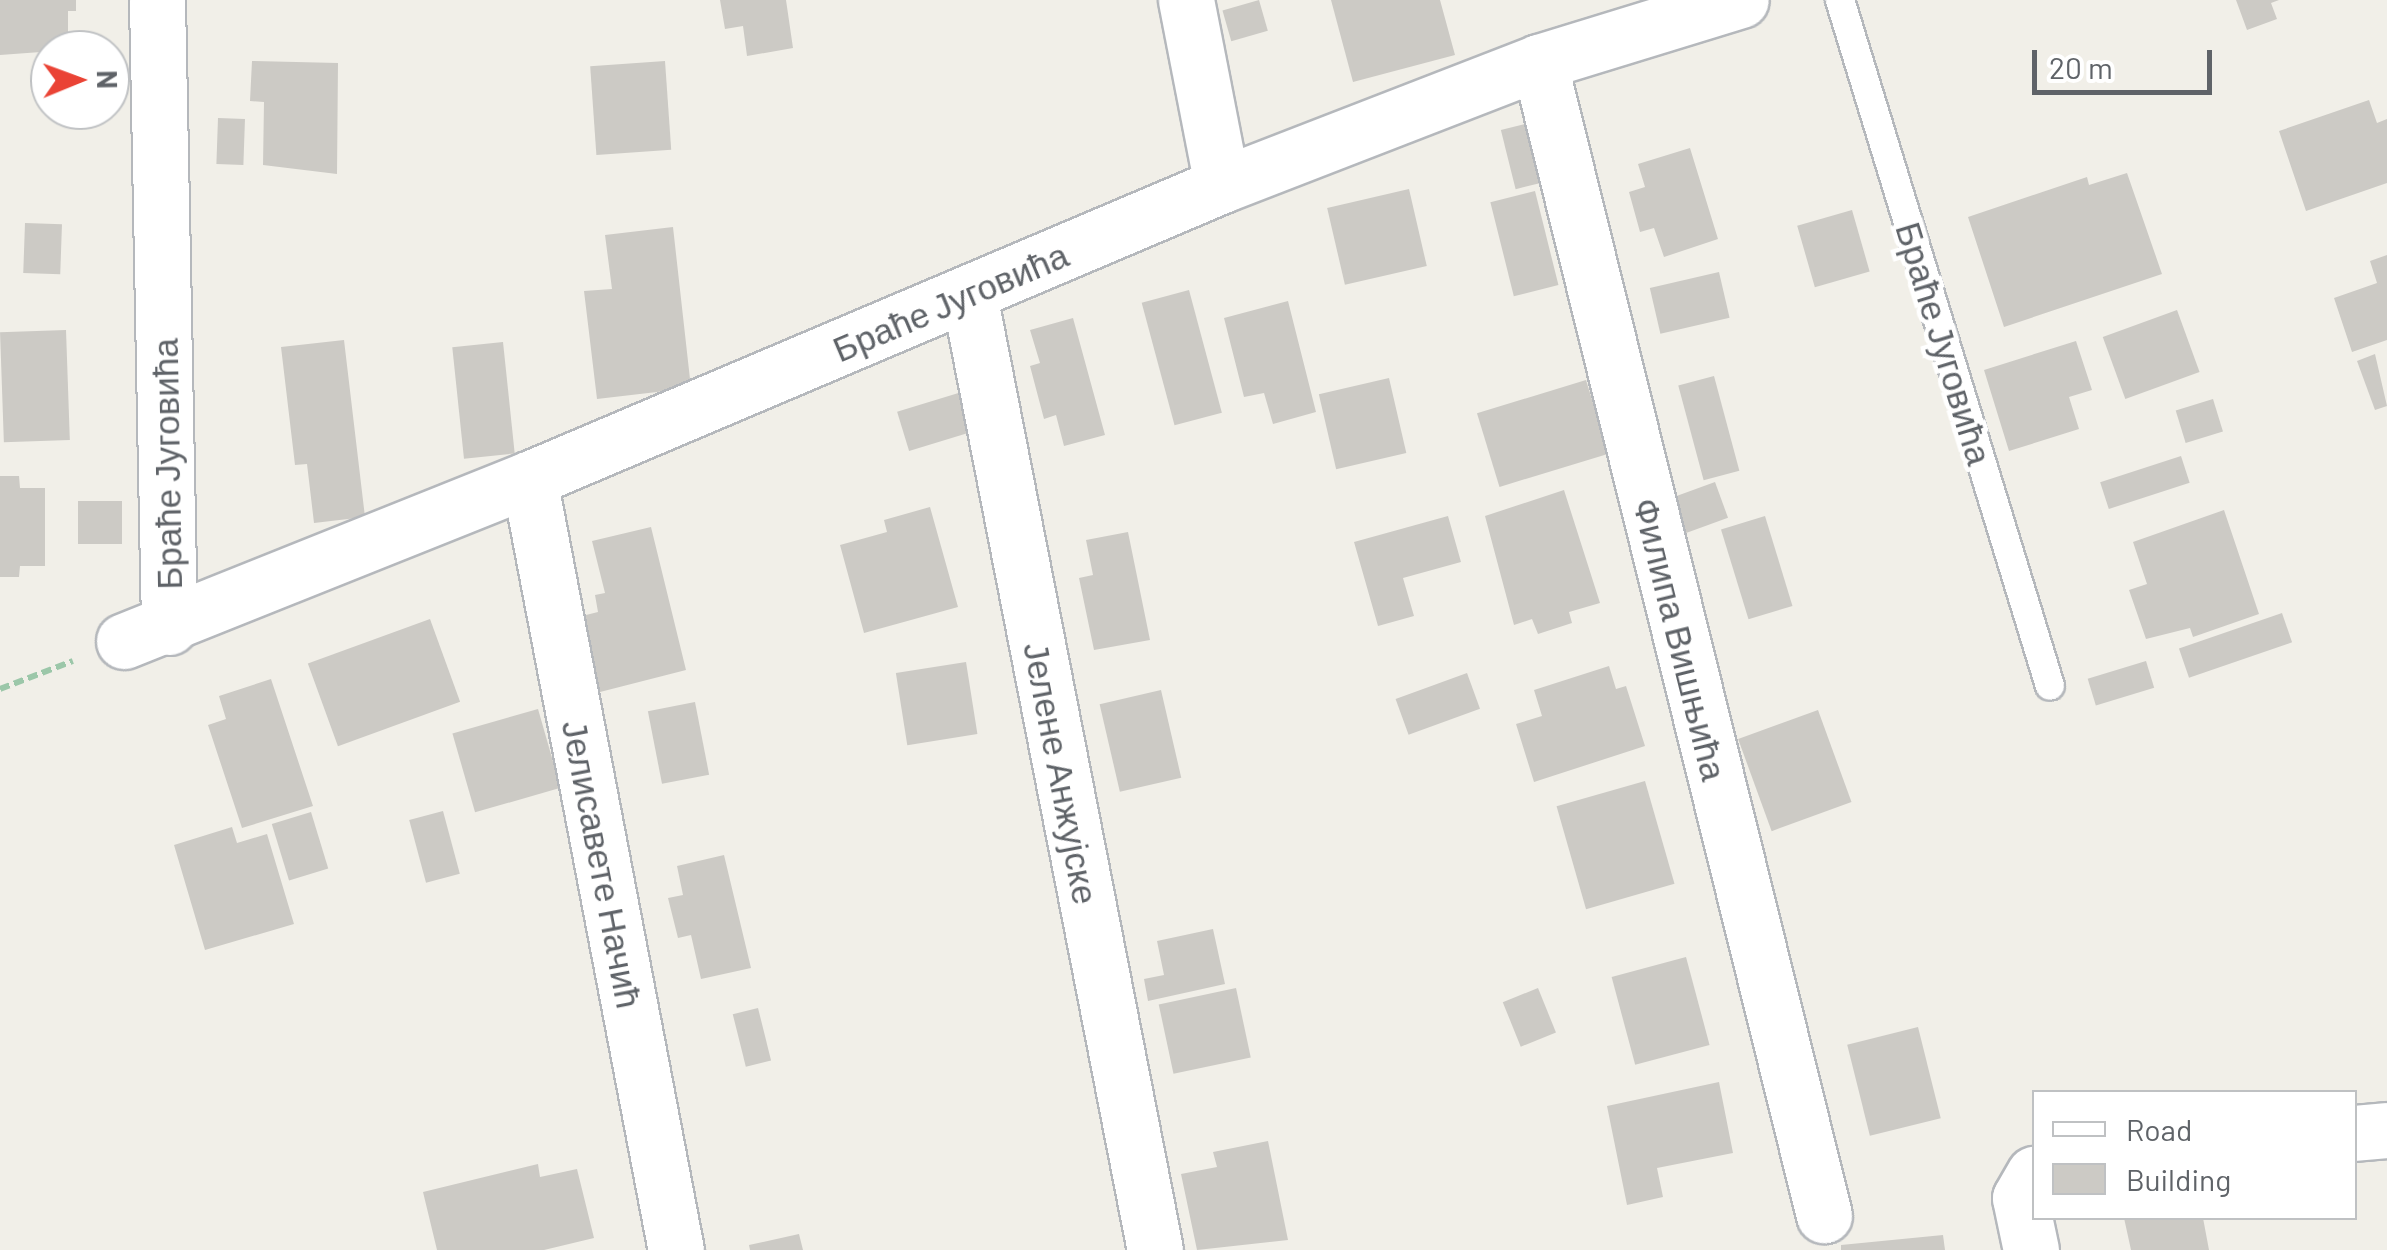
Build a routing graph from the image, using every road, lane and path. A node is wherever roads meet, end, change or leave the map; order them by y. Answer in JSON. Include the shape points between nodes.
{"nodes":[{"id":1,"x":157,"y":0,"type":"edge"},
{"id":2,"x":1186,"y":0,"type":"edge"},
{"id":3,"x":1741,"y":0,"type":"edge"},
{"id":4,"x":1840,"y":0,"type":"edge"},
{"id":5,"x":1538,"y":62,"type":"junction"},
{"id":6,"x":1222,"y":186,"type":"junction"},
{"id":7,"x":969,"y":295,"type":"junction"},
{"id":8,"x":529,"y":479,"type":"junction"},
{"id":9,"x":146,"y":634,"type":"junction"},
{"id":10,"x":2050,"y":686,"type":"dead end"},
{"id":11,"x":0,"y":689,"type":"edge"},
{"id":12,"x":2387,"y":1130,"type":"edge"},
{"id":13,"x":2357,"y":1133,"type":"edge"},
{"id":14,"x":2032,"y":1177,"type":"edge"},
{"id":15,"x":1824,"y":1215,"type":"dead end"},
{"id":16,"x":676,"y":1250,"type":"edge"},
{"id":17,"x":1155,"y":1250,"type":"edge"},
{"id":18,"x":2031,"y":1250,"type":"edge"}],
"edges":[{"from":1,"to":9,"type":"street","name":"Браће Југовића"},
{"from":2,"to":6,"type":"street"},
{"from":3,"to":5,"type":"street","name":"Браће Југовића"},
{"from":4,"to":10,"type":"lane","name":"Браће Југовића"},
{"from":5,"to":6,"type":"street","name":"Браће Југовића"},
{"from":5,"to":15,"type":"street","name":"Филипа Вишњића"},
{"from":6,"to":7,"type":"street","name":"Браће Југовића"},
{"from":7,"to":8,"type":"street","name":"Браће Југовића"},
{"from":7,"to":17,"type":"street","name":"Јелене Анжујске"},
{"from":8,"to":9,"type":"street","name":"Браће Југовића"},
{"from":8,"to":16,"type":"street","name":"Јелисавете Начић"},
{"from":9,"to":11,"type":"path"},
{"from":12,"to":13,"type":"street"},
{"from":14,"to":18,"type":"street","via":[[2020,1198]]}]}
